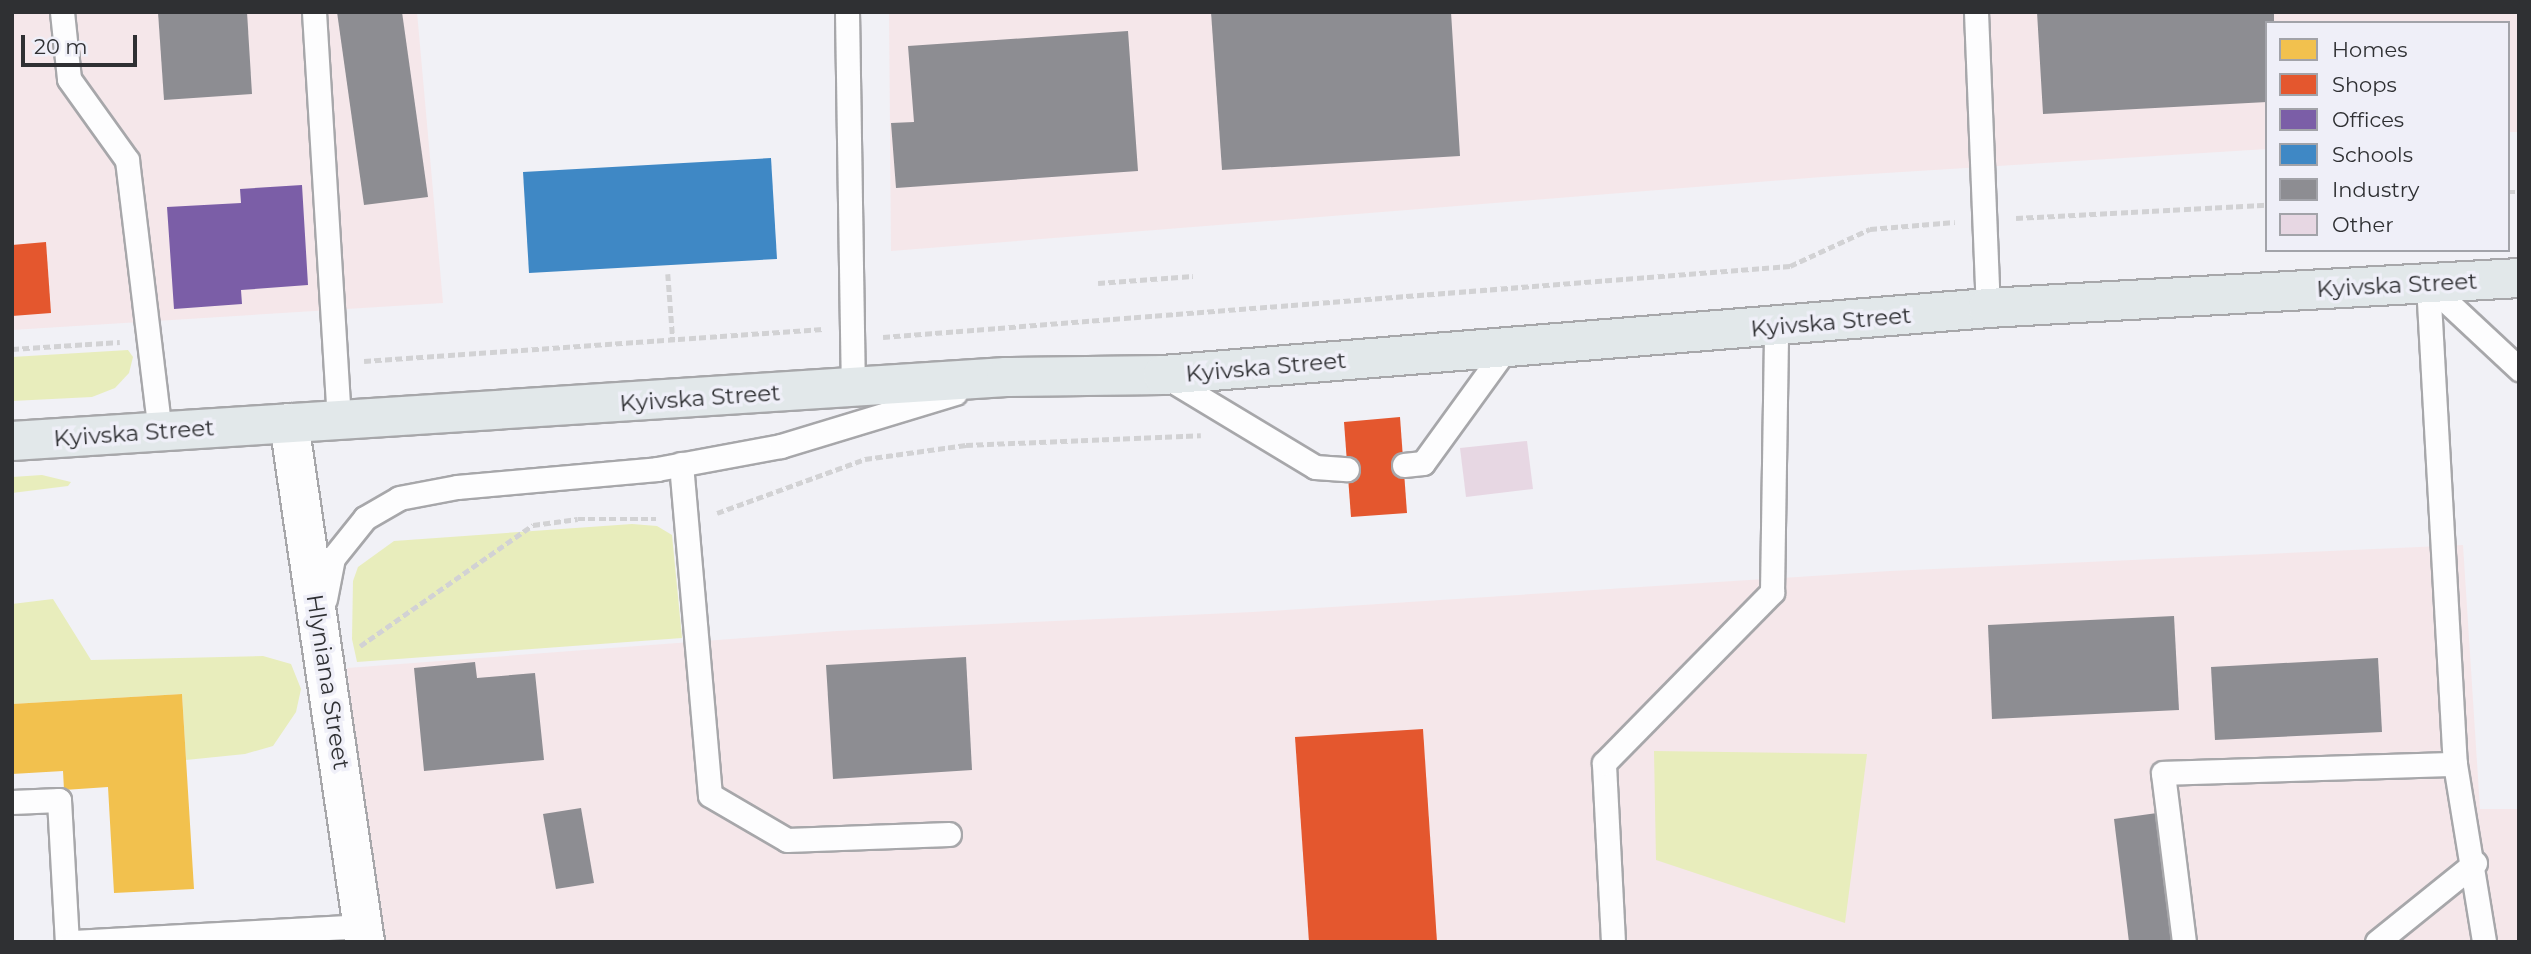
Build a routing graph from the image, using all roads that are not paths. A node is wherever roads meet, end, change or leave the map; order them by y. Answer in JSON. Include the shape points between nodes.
{"nodes":[{"id":1,"x":62,"y":12,"type":"edge"},
{"id":2,"x":314,"y":12,"type":"edge"},
{"id":3,"x":847,"y":12,"type":"edge"},
{"id":4,"x":1976,"y":12,"type":"edge"},
{"id":5,"x":2518,"y":277,"type":"edge"},
{"id":6,"x":2428,"y":284,"type":"junction"},
{"id":7,"x":1988,"y":308,"type":"junction"},
{"id":8,"x":1776,"y":327,"type":"junction"},
{"id":9,"x":1507,"y":347,"type":"junction"},
{"id":10,"x":2519,"y":369,"type":"edge"},
{"id":11,"x":1163,"y":375,"type":"junction"},
{"id":12,"x":1006,"y":377,"type":"junction"},
{"id":13,"x":853,"y":389,"type":"junction"},
{"id":14,"x":339,"y":420,"type":"junction"},
{"id":15,"x":289,"y":423,"type":"junction"},
{"id":16,"x":160,"y":431,"type":"junction"},
{"id":17,"x":12,"y":441,"type":"edge"},
{"id":18,"x":681,"y":464,"type":"junction"},
{"id":19,"x":1404,"y":465,"type":"dead end"},
{"id":20,"x":1348,"y":469,"type":"dead end"},
{"id":21,"x":319,"y":626,"type":"junction"},
{"id":22,"x":2455,"y":764,"type":"junction"},
{"id":23,"x":12,"y":802,"type":"edge"},
{"id":24,"x":949,"y":834,"type":"dead end"},
{"id":25,"x":2474,"y":863,"type":"junction"},
{"id":26,"x":364,"y":934,"type":"edge"},
{"id":27,"x":69,"y":942,"type":"edge"},
{"id":28,"x":1613,"y":942,"type":"edge"},
{"id":29,"x":2184,"y":942,"type":"edge"},
{"id":30,"x":2377,"y":942,"type":"edge"},
{"id":31,"x":2484,"y":942,"type":"edge"}],
"edges":[{"from":1,"to":16,"type":"lane","via":[[69,79],[127,160]]},
{"from":2,"to":14,"type":"lane"},
{"from":3,"to":13,"type":"lane"},
{"from":4,"to":7,"type":"lane"},
{"from":5,"to":6,"type":"main road","name":"Kyivska Street"},
{"from":6,"to":7,"type":"main road","name":"Kyivska Street"},
{"from":6,"to":10,"type":"lane"},
{"from":6,"to":22,"type":"lane"},
{"from":7,"to":8,"type":"main road","name":"Kyivska Street"},
{"from":8,"to":9,"type":"main road","name":"Kyivska Street"},
{"from":8,"to":28,"type":"lane","via":[[1772,592],[1604,763]]},
{"from":9,"to":11,"type":"main road","name":"Kyivska Street"},
{"from":9,"to":19,"type":"lane","via":[[1423,463]]},
{"from":11,"to":12,"type":"main road","name":"Kyivska Street"},
{"from":11,"to":20,"type":"lane","via":[[1315,467]]},
{"from":12,"to":13,"type":"main road","name":"Kyivska Street"},
{"from":12,"to":18,"type":"lane","via":[[781,446]]},
{"from":13,"to":14,"type":"main road","name":"Kyivska Street"},
{"from":14,"to":15,"type":"main road","name":"Kyivska Street"},
{"from":15,"to":16,"type":"main road","name":"Kyivska Street"},
{"from":15,"to":21,"type":"street","name":"Hlyniana Street"},
{"from":16,"to":17,"type":"main road","name":"Kyivska Street"},
{"from":18,"to":21,"type":"lane","via":[[457,487],[399,498],[365,518],[332,558]]},
{"from":18,"to":24,"type":"lane","via":[[710,795],[787,840]]},
{"from":21,"to":26,"type":"street","name":"Hlyniana Street"},
{"from":22,"to":25,"type":"lane"},
{"from":22,"to":29,"type":"lane","via":[[2163,773]]},
{"from":23,"to":27,"type":"lane","via":[[59,800]]},
{"from":25,"to":30,"type":"lane"},
{"from":25,"to":31,"type":"lane"},
{"from":26,"to":27,"type":"lane"}]}
